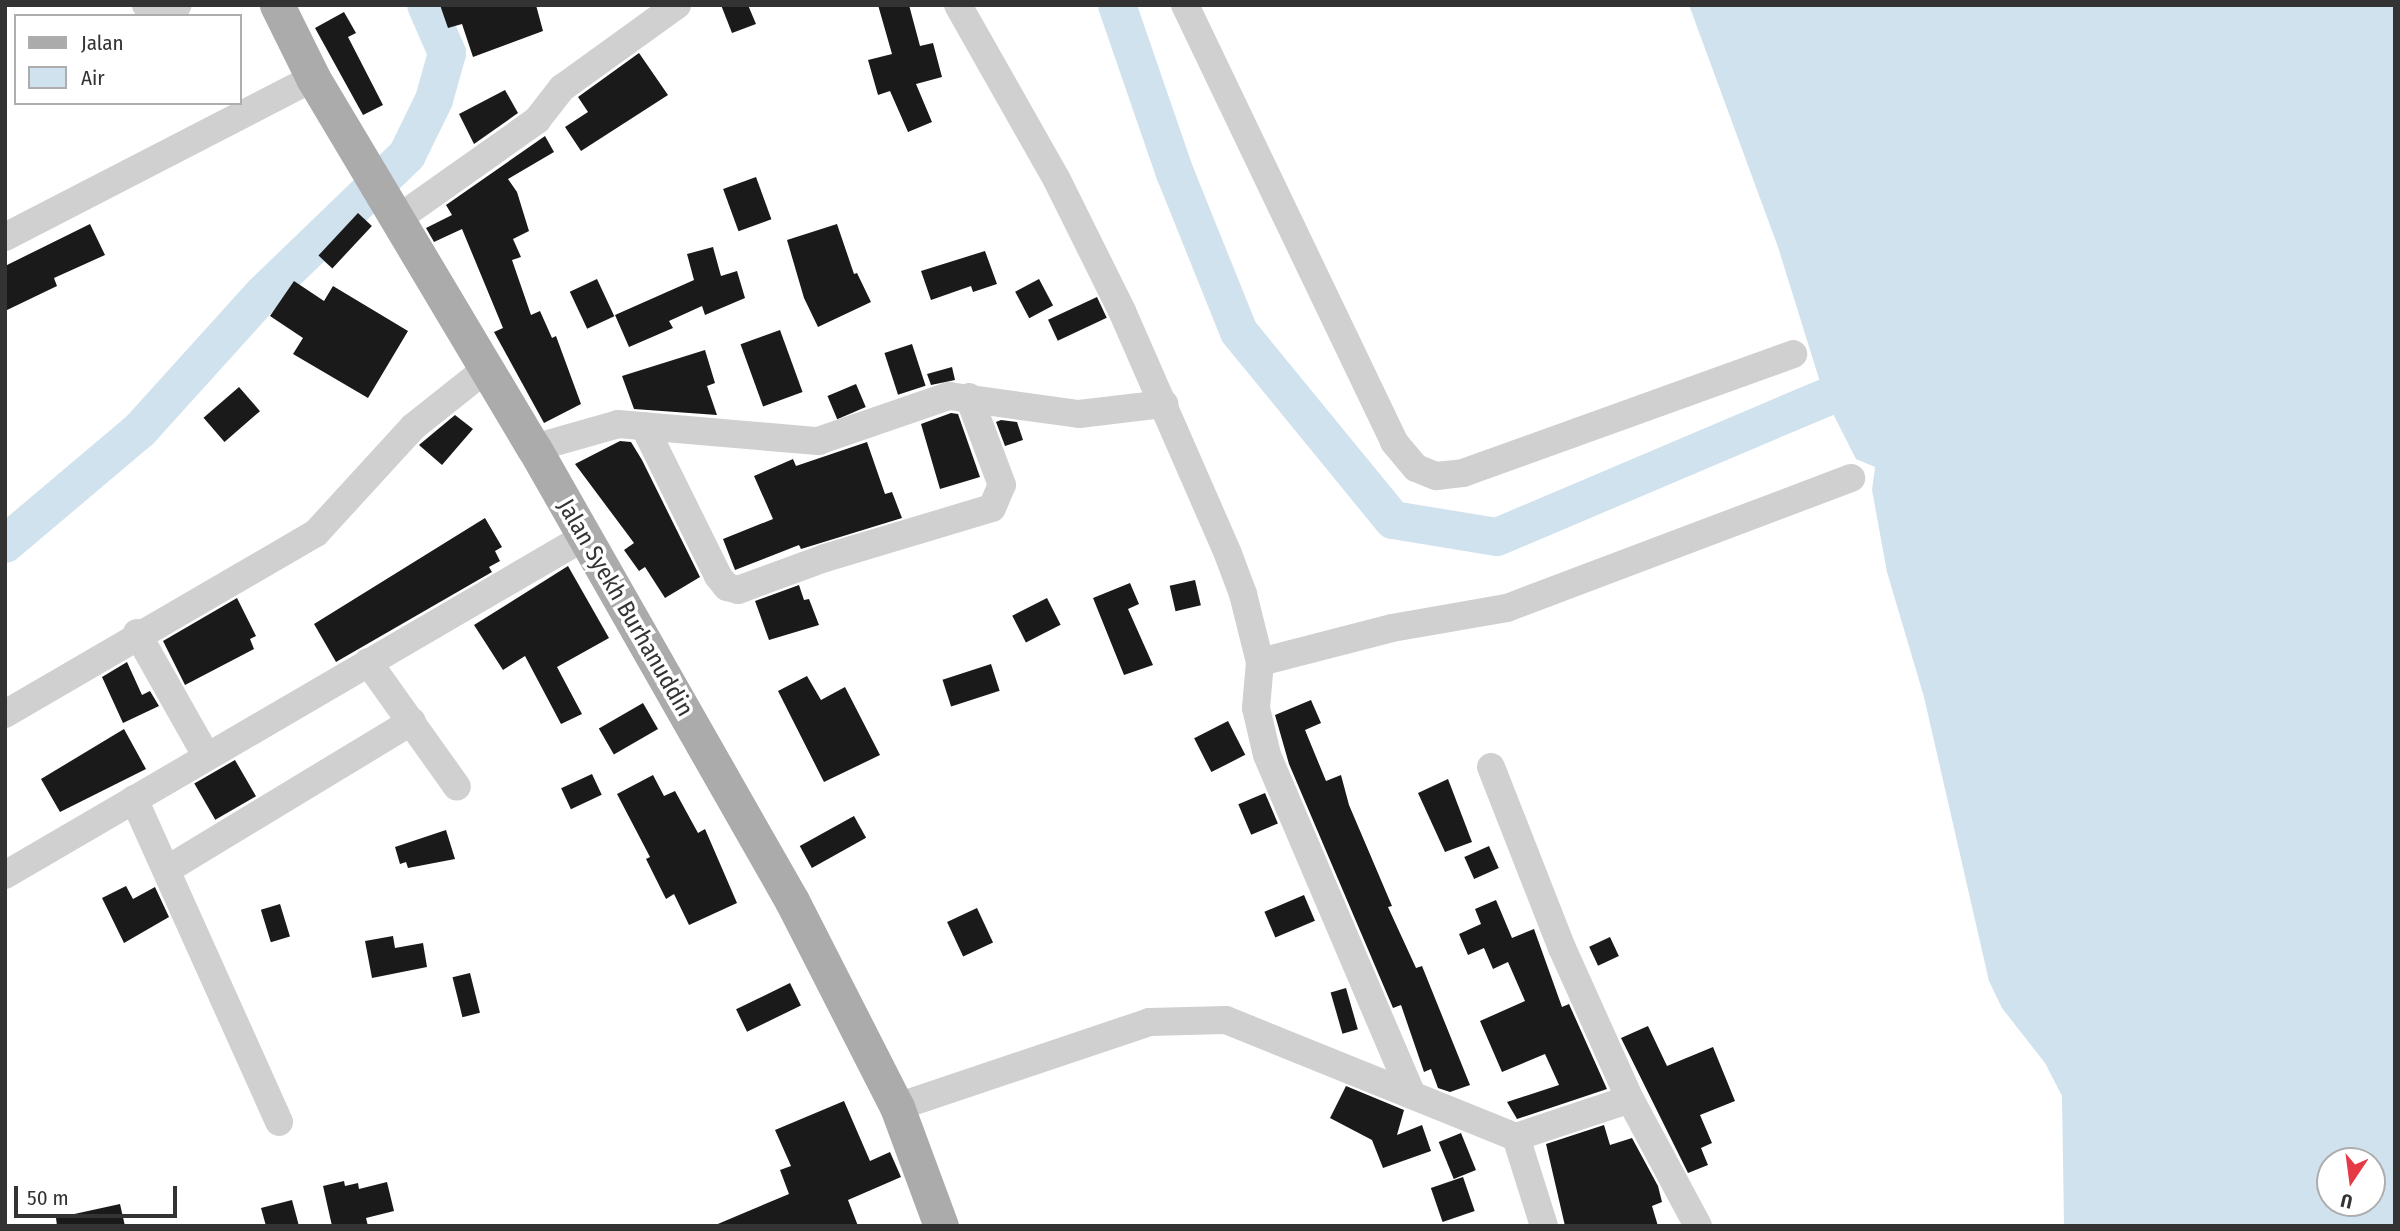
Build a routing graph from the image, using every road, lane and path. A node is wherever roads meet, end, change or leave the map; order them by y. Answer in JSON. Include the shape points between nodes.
{"nodes":[{"id":1,"x":146,"y":5,"type":"edge"},
{"id":2,"x":178,"y":5,"type":"edge"},
{"id":3,"x":277,"y":5,"type":"edge"},
{"id":4,"x":677,"y":5,"type":"edge"},
{"id":5,"x":958,"y":5,"type":"edge"},
{"id":6,"x":1185,"y":5,"type":"edge"},
{"id":7,"x":313,"y":78,"type":"junction"},
{"id":8,"x":390,"y":208,"type":"junction"},
{"id":9,"x":5,"y":237,"type":"edge"},
{"id":10,"x":1793,"y":354,"type":"dead end"},
{"id":11,"x":486,"y":369,"type":"junction"},
{"id":12,"x":969,"y":397,"type":"junction"},
{"id":13,"x":1164,"y":404,"type":"junction"},
{"id":14,"x":645,"y":426,"type":"junction"},
{"id":15,"x":534,"y":448,"type":"junction"},
{"id":16,"x":1851,"y":478,"type":"dead end"},
{"id":17,"x":586,"y":536,"type":"junction"},
{"id":18,"x":137,"y":633,"type":"junction"},
{"id":19,"x":368,"y":662,"type":"junction"},
{"id":20,"x":1260,"y":662,"type":"junction"},
{"id":21,"x":5,"y":714,"type":"edge"},
{"id":22,"x":412,"y":720,"type":"junction"},
{"id":23,"x":206,"y":757,"type":"junction"},
{"id":24,"x":1491,"y":767,"type":"dead end"},
{"id":25,"x":457,"y":787,"type":"dead end"},
{"id":26,"x":134,"y":799,"type":"junction"},
{"id":27,"x":169,"y":869,"type":"junction"},
{"id":28,"x":5,"y":875,"type":"edge"},
{"id":29,"x":1412,"y":1096,"type":"junction"},
{"id":30,"x":1630,"y":1098,"type":"junction"},
{"id":31,"x":897,"y":1107,"type":"junction"},
{"id":32,"x":279,"y":1122,"type":"dead end"},
{"id":33,"x":1516,"y":1137,"type":"junction"},
{"id":34,"x":941,"y":1226,"type":"edge"},
{"id":35,"x":1544,"y":1226,"type":"edge"},
{"id":36,"x":1698,"y":1226,"type":"edge"}],
"edges":[{"from":1,"to":2,"type":"street","via":[[157,13]]},
{"from":3,"to":7,"type":"main road","name":"Jalan Syekh Burhanuddin"},
{"from":4,"to":8,"type":"street","via":[[562,88],[537,120]]},
{"from":5,"to":13,"type":"street","via":[[1057,180]]},
{"from":6,"to":10,"type":"street","via":[[1394,442],[1416,468],[1436,476],[1463,473]]},
{"from":7,"to":8,"type":"main road","name":"Jalan Syekh Burhanuddin"},
{"from":7,"to":9,"type":"street"},
{"from":8,"to":11,"type":"main road","name":"Jalan Syekh Burhanuddin"},
{"from":11,"to":15,"type":"main road","name":"Jalan Syekh Burhanuddin"},
{"from":11,"to":18,"type":"street","via":[[413,427],[316,533]]},
{"from":12,"to":13,"type":"street","via":[[1079,414]]},
{"from":12,"to":14,"type":"street","via":[[937,399],[818,441]]},
{"from":12,"to":14,"type":"street","via":[[1002,485],[992,508],[825,558],[738,590],[727,587],[718,576]]},
{"from":13,"to":20,"type":"street","via":[[1244,594]]},
{"from":14,"to":15,"type":"street","via":[[600,426]]},
{"from":15,"to":17,"type":"main road","name":"Jalan Syekh Burhanuddin"},
{"from":16,"to":20,"type":"street","via":[[1507,608],[1392,628]]},
{"from":17,"to":19,"type":"street"},
{"from":17,"to":31,"type":"main road","name":"Jalan Syekh Burhanuddin","via":[[792,901]]},
{"from":18,"to":21,"type":"street"},
{"from":18,"to":23,"type":"street"},
{"from":19,"to":22,"type":"street"},
{"from":19,"to":23,"type":"street"},
{"from":20,"to":29,"type":"street","via":[[1256,708],[1267,755]]},
{"from":22,"to":25,"type":"street"},
{"from":22,"to":27,"type":"street"},
{"from":23,"to":26,"type":"street"},
{"from":24,"to":30,"type":"street","via":[[1562,948]]},
{"from":26,"to":27,"type":"street"},
{"from":26,"to":28,"type":"street"},
{"from":27,"to":32,"type":"street"},
{"from":29,"to":31,"type":"street","via":[[1226,1020],[1182,1017],[1149,1021]]},
{"from":29,"to":33,"type":"street"},
{"from":30,"to":33,"type":"street"},
{"from":30,"to":36,"type":"street"},
{"from":31,"to":34,"type":"main road","name":"Jalan Syekh Burhanuddin"},
{"from":33,"to":35,"type":"street"}]}
